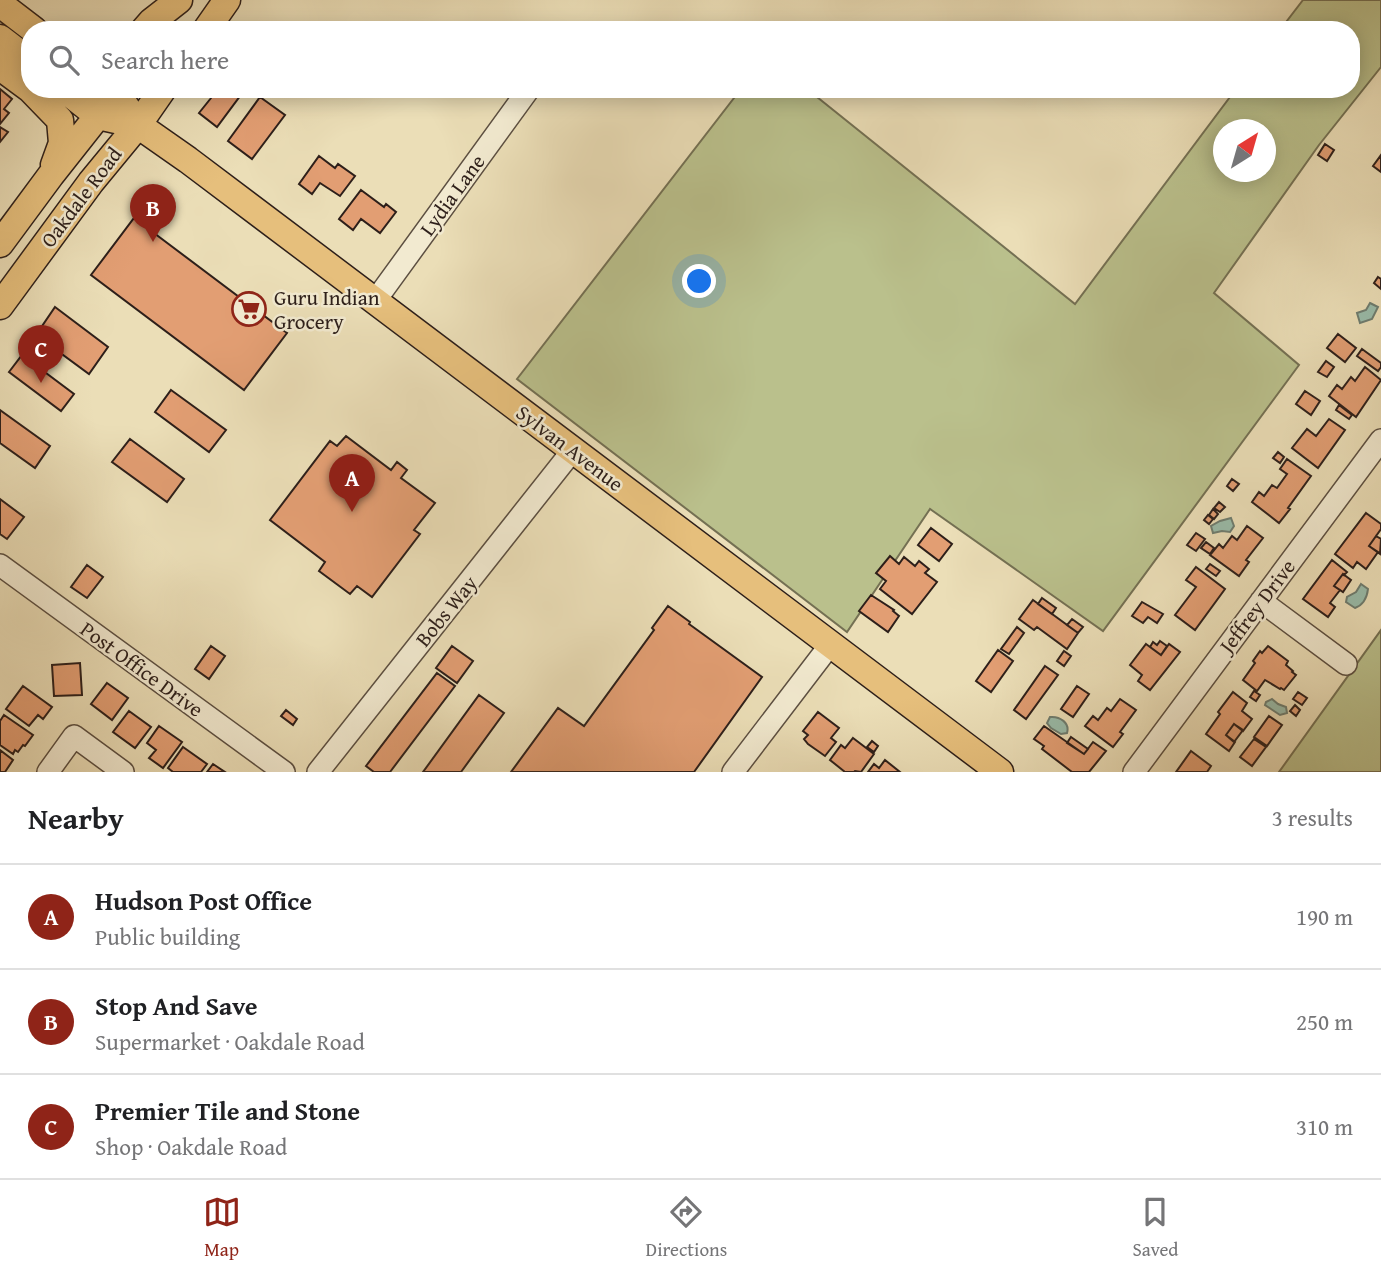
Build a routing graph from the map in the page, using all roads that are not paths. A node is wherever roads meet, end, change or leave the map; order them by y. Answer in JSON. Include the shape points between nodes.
{"nodes":[{"id":1,"x":179,"y":0,"type":"edge"},
{"id":2,"x":227,"y":0,"type":"edge"},
{"id":3,"x":0,"y":4,"type":"edge"},
{"id":4,"x":22,"y":21,"type":"edge"},
{"id":5,"x":152,"y":21,"type":"edge"},
{"id":6,"x":165,"y":21,"type":"edge"},
{"id":7,"x":212,"y":21,"type":"edge"},
{"id":8,"x":0,"y":38,"type":"edge"},
{"id":9,"x":21,"y":54,"type":"edge"},
{"id":10,"x":0,"y":67,"type":"edge"},
{"id":11,"x":21,"y":82,"type":"edge"},
{"id":12,"x":39,"y":98,"type":"edge"},
{"id":13,"x":75,"y":98,"type":"edge"},
{"id":14,"x":110,"y":98,"type":"edge"},
{"id":15,"x":121,"y":98,"type":"edge"},
{"id":16,"x":157,"y":98,"type":"edge"},
{"id":17,"x":522,"y":98,"type":"edge"},
{"id":18,"x":98,"y":116,"type":"junction"},
{"id":19,"x":138,"y":125,"type":"junction"},
{"id":20,"x":51,"y":175,"type":"junction"},
{"id":21,"x":0,"y":244,"type":"edge"},
{"id":22,"x":375,"y":301,"type":"junction"},
{"id":23,"x":0,"y":306,"type":"edge"},
{"id":24,"x":1381,"y":440,"type":"edge"},
{"id":25,"x":573,"y":450,"type":"junction"},
{"id":26,"x":0,"y":565,"type":"edge"},
{"id":27,"x":1261,"y":601,"type":"junction"},
{"id":28,"x":830,"y":645,"type":"junction"},
{"id":29,"x":1346,"y":664,"type":"dead end"},
{"id":30,"x":48,"y":772,"type":"edge"},
{"id":31,"x":123,"y":772,"type":"edge"},
{"id":32,"x":284,"y":772,"type":"edge"},
{"id":33,"x":318,"y":772,"type":"edge"},
{"id":34,"x":733,"y":772,"type":"edge"},
{"id":35,"x":1000,"y":772,"type":"edge"},
{"id":36,"x":1134,"y":772,"type":"edge"}],
"edges":[{"from":1,"to":5,"type":"main road"},
{"from":1,"to":6,"type":"main road"},
{"from":2,"to":7,"type":"main road"},
{"from":3,"to":4,"type":"main road"},
{"from":8,"to":9,"type":"main road"},
{"from":10,"to":11,"type":"main road"},
{"from":12,"to":20,"type":"main road","via":[[60,120],[62,143]]},
{"from":13,"to":18,"type":"main road","name":"Sylvan Avenue"},
{"from":14,"to":18,"type":"main road","name":"Oakdale Road"},
{"from":15,"to":19,"type":"main road","name":"Sylvan Avenue"},
{"from":16,"to":19,"type":"main road","name":"Oakdale Road"},
{"from":17,"to":22,"type":"street","name":"Lydia Lane"},
{"from":18,"to":19,"type":"main road","name":"Sylvan Avenue"},
{"from":18,"to":20,"type":"main road","name":"Oakdale Road"},
{"from":19,"to":22,"type":"main road","name":"Sylvan Avenue"},
{"from":19,"to":23,"type":"main road","name":"Oakdale Road"},
{"from":20,"to":21,"type":"main road","name":"Oakdale Road"},
{"from":22,"to":25,"type":"main road","name":"Sylvan Avenue"},
{"from":24,"to":27,"type":"street","name":"Jeffrey Drive"},
{"from":25,"to":28,"type":"main road","name":"Sylvan Avenue"},
{"from":25,"to":33,"type":"street","name":"Bobs Way"},
{"from":26,"to":32,"type":"street","name":"Post Office Drive"},
{"from":27,"to":29,"type":"street"},
{"from":27,"to":36,"type":"street","name":"Jeffrey Drive"},
{"from":28,"to":34,"type":"street"},
{"from":28,"to":35,"type":"main road","name":"Sylvan Avenue"},
{"from":30,"to":31,"type":"street","via":[[74,736]]}]}
